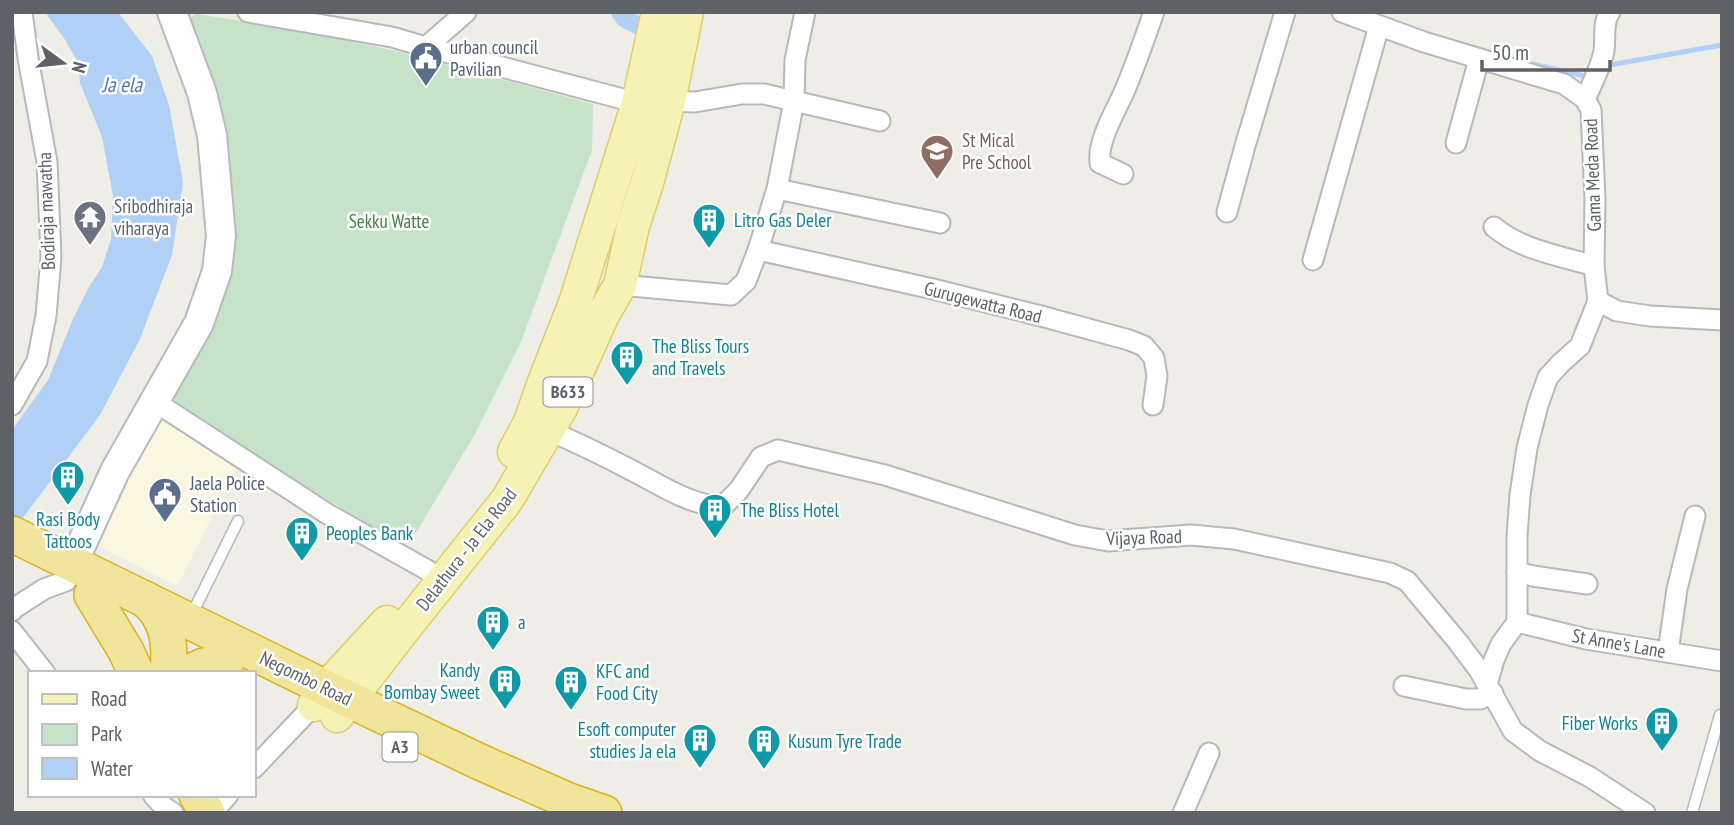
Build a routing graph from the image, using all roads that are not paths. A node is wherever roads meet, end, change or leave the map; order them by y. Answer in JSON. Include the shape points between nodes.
{"nodes":[{"id":1,"x":22,"y":12,"type":"edge"},
{"id":2,"x":172,"y":12,"type":"edge"},
{"id":3,"x":248,"y":12,"type":"edge"},
{"id":4,"x":466,"y":12,"type":"edge"},
{"id":5,"x":658,"y":12,"type":"edge"},
{"id":6,"x":687,"y":12,"type":"edge"},
{"id":7,"x":805,"y":12,"type":"edge"},
{"id":8,"x":1154,"y":12,"type":"edge"},
{"id":9,"x":1285,"y":12,"type":"edge"},
{"id":10,"x":1342,"y":12,"type":"edge"},
{"id":11,"x":1610,"y":12,"type":"edge"},
{"id":12,"x":1379,"y":26,"type":"junction"},
{"id":13,"x":426,"y":47,"type":"junction"},
{"id":14,"x":1479,"y":59,"type":"junction"},
{"id":15,"x":1585,"y":99,"type":"junction"},
{"id":16,"x":669,"y":100,"type":"junction"},
{"id":17,"x":794,"y":101,"type":"junction"},
{"id":18,"x":638,"y":103,"type":"junction"},
{"id":19,"x":880,"y":121,"type":"dead end"},
{"id":20,"x":1456,"y":144,"type":"dead end"},
{"id":21,"x":1123,"y":174,"type":"dead end"},
{"id":22,"x":777,"y":189,"type":"junction"},
{"id":23,"x":1227,"y":212,"type":"dead end"},
{"id":24,"x":940,"y":223,"type":"dead end"},
{"id":25,"x":1494,"y":227,"type":"dead end"},
{"id":26,"x":758,"y":250,"type":"junction"},
{"id":27,"x":1313,"y":260,"type":"dead end"},
{"id":28,"x":1594,"y":266,"type":"junction"},
{"id":29,"x":620,"y":285,"type":"junction"},
{"id":30,"x":1598,"y":300,"type":"junction"},
{"id":31,"x":1722,"y":320,"type":"edge"},
{"id":32,"x":155,"y":401,"type":"junction"},
{"id":33,"x":12,"y":405,"type":"edge"},
{"id":34,"x":1153,"y":405,"type":"dead end"},
{"id":35,"x":539,"y":426,"type":"junction"},
{"id":36,"x":1695,"y":516,"type":"dead end"},
{"id":37,"x":238,"y":521,"type":"dead end"},
{"id":38,"x":12,"y":534,"type":"edge"},
{"id":39,"x":12,"y":555,"type":"edge"},
{"id":40,"x":429,"y":571,"type":"junction"},
{"id":41,"x":1517,"y":572,"type":"junction"},
{"id":42,"x":69,"y":574,"type":"junction"},
{"id":43,"x":1587,"y":584,"type":"dead end"},
{"id":44,"x":12,"y":611,"type":"edge"},
{"id":45,"x":1517,"y":622,"type":"junction"},
{"id":46,"x":178,"y":625,"type":"junction"},
{"id":47,"x":12,"y":631,"type":"edge"},
{"id":48,"x":1668,"y":652,"type":"junction"},
{"id":49,"x":1722,"y":661,"type":"edge"},
{"id":50,"x":242,"y":670,"type":"edge"},
{"id":51,"x":43,"y":671,"type":"edge"},
{"id":52,"x":135,"y":671,"type":"edge"},
{"id":53,"x":168,"y":671,"type":"edge"},
{"id":54,"x":193,"y":671,"type":"edge"},
{"id":55,"x":256,"y":675,"type":"edge"},
{"id":56,"x":1404,"y":687,"type":"dead end"},
{"id":57,"x":1490,"y":689,"type":"junction"},
{"id":58,"x":332,"y":702,"type":"junction"},
{"id":59,"x":1720,"y":715,"type":"dead end"},
{"id":60,"x":1209,"y":753,"type":"dead end"},
{"id":61,"x":256,"y":766,"type":"edge"},
{"id":62,"x":155,"y":797,"type":"edge"},
{"id":63,"x":198,"y":797,"type":"edge"},
{"id":64,"x":226,"y":797,"type":"edge"},
{"id":65,"x":173,"y":813,"type":"edge"},
{"id":66,"x":209,"y":813,"type":"edge"},
{"id":67,"x":548,"y":813,"type":"edge"},
{"id":68,"x":604,"y":813,"type":"edge"},
{"id":69,"x":1182,"y":813,"type":"edge"},
{"id":70,"x":1645,"y":813,"type":"edge"},
{"id":71,"x":1692,"y":813,"type":"edge"}],
"edges":[{"from":1,"to":33,"type":"street","name":"Bodiraja mawatha","via":[[47,162],[51,257],[37,361]]},
{"from":2,"to":32,"type":"street","via":[[212,135],[220,236],[217,271],[199,323]]},
{"from":3,"to":13,"type":"street"},
{"from":4,"to":13,"type":"street"},
{"from":5,"to":18,"type":"main road","name":"Delathura - Ja Ela Road","number":"B633"},
{"from":6,"to":16,"type":"main road","name":"Delathura - Ja Ela Road","number":"B633"},
{"from":7,"to":17,"type":"street"},
{"from":8,"to":21,"type":"street","via":[[1098,153],[1100,163]]},
{"from":9,"to":23,"type":"street"},
{"from":10,"to":12,"type":"street","name":"Gama Meda Road"},
{"from":11,"to":15,"type":"street","via":[[1604,52]]},
{"from":12,"to":14,"type":"street","name":"Gama Meda Road"},
{"from":12,"to":27,"type":"street"},
{"from":13,"to":18,"type":"street"},
{"from":14,"to":15,"type":"street","name":"Gama Meda Road","via":[[1564,84]]},
{"from":14,"to":20,"type":"street"},
{"from":15,"to":28,"type":"street","name":"Gama Meda Road","via":[[1591,110]]},
{"from":16,"to":17,"type":"street","via":[[695,102],[764,94]]},
{"from":16,"to":18,"type":"street"},
{"from":16,"to":29,"type":"main road","name":"Delathura - Ja Ela Road","number":"B633"},
{"from":17,"to":19,"type":"street"},
{"from":17,"to":22,"type":"street"},
{"from":18,"to":35,"type":"main road","name":"Delathura - Ja Ela Road","number":"B633"},
{"from":22,"to":24,"type":"street"},
{"from":22,"to":26,"type":"street"},
{"from":25,"to":28,"type":"street","via":[[1520,244]]},
{"from":26,"to":29,"type":"street","via":[[746,281],[731,295]]},
{"from":26,"to":34,"type":"street","name":"Gurugewatta Road","via":[[1129,340],[1144,346],[1154,358]]},
{"from":28,"to":30,"type":"street","name":"Gama Meda Road"},
{"from":29,"to":35,"type":"main road","name":"Delathura - Ja Ela Road","number":"B633","via":[[561,408]]},
{"from":30,"to":31,"type":"street","via":[[1617,311]]},
{"from":30,"to":41,"type":"street","via":[[1580,346],[1548,377],[1538,405],[1520,495]]},
{"from":32,"to":40,"type":"street","via":[[327,513]]},
{"from":32,"to":42,"type":"street","via":[[115,471]]},
{"from":35,"to":40,"type":"main road","name":"Delathura - Ja Ela Road","number":"B633","via":[[517,447],[483,501]]},
{"from":35,"to":57,"type":"street","name":"Vijaya Road","via":[[707,506],[722,507],[761,457],[778,450],[885,475],[1075,535],[1108,541],[1191,535],[1234,539],[1390,573],[1407,581]]},
{"from":35,"to":58,"type":"main road","name":"Delathura - Ja Ela Road","number":"B633","via":[[508,499],[401,633]]},
{"from":36,"to":48,"type":"street"},
{"from":37,"to":46,"type":"lane"},
{"from":38,"to":42,"type":"highway","name":"Negombo Road","number":"A3"},
{"from":39,"to":42,"type":"highway","name":"Negombo Road","number":"A3"},
{"from":40,"to":58,"type":"main road","name":"Delathura - Ja Ela Road","number":"B633"},
{"from":41,"to":43,"type":"street"},
{"from":41,"to":45,"type":"street"},
{"from":42,"to":44,"type":"street"},
{"from":42,"to":46,"type":"highway","name":"Negombo Road","number":"A3"},
{"from":42,"to":46,"type":"highway","name":"Negombo Road","number":"A3","via":[[145,599]]},
{"from":42,"to":52,"type":"highway","via":[[126,651]]},
{"from":45,"to":48,"type":"street","name":"St Anne's Lane"},
{"from":45,"to":57,"type":"street","via":[[1494,660]]},
{"from":46,"to":50,"type":"highway","name":"Negombo Road","number":"A3"},
{"from":46,"to":53,"type":"highway"},
{"from":46,"to":58,"type":"highway","name":"Negombo Road","number":"A3"},
{"from":47,"to":51,"type":"street"},
{"from":48,"to":49,"type":"street","name":"St Anne's Lane"},
{"from":50,"to":54,"type":"highway","via":[[204,666]]},
{"from":55,"to":58,"type":"highway","name":"Negombo Road","number":"A3"},
{"from":56,"to":57,"type":"street","via":[[1466,699],[1480,699]]},
{"from":57,"to":70,"type":"street","name":"Vijaya Road","via":[[1513,731],[1525,742]]},
{"from":58,"to":61,"type":"street"},
{"from":58,"to":67,"type":"highway","name":"Negombo Road","number":"A3","via":[[422,758]]},
{"from":58,"to":68,"type":"highway","name":"Negombo Road","number":"A3"},
{"from":59,"to":71,"type":"lane"},
{"from":60,"to":69,"type":"street"},
{"from":62,"to":65,"type":"street"},
{"from":63,"to":66,"type":"highway"},
{"from":64,"to":66,"type":"street"}]}
